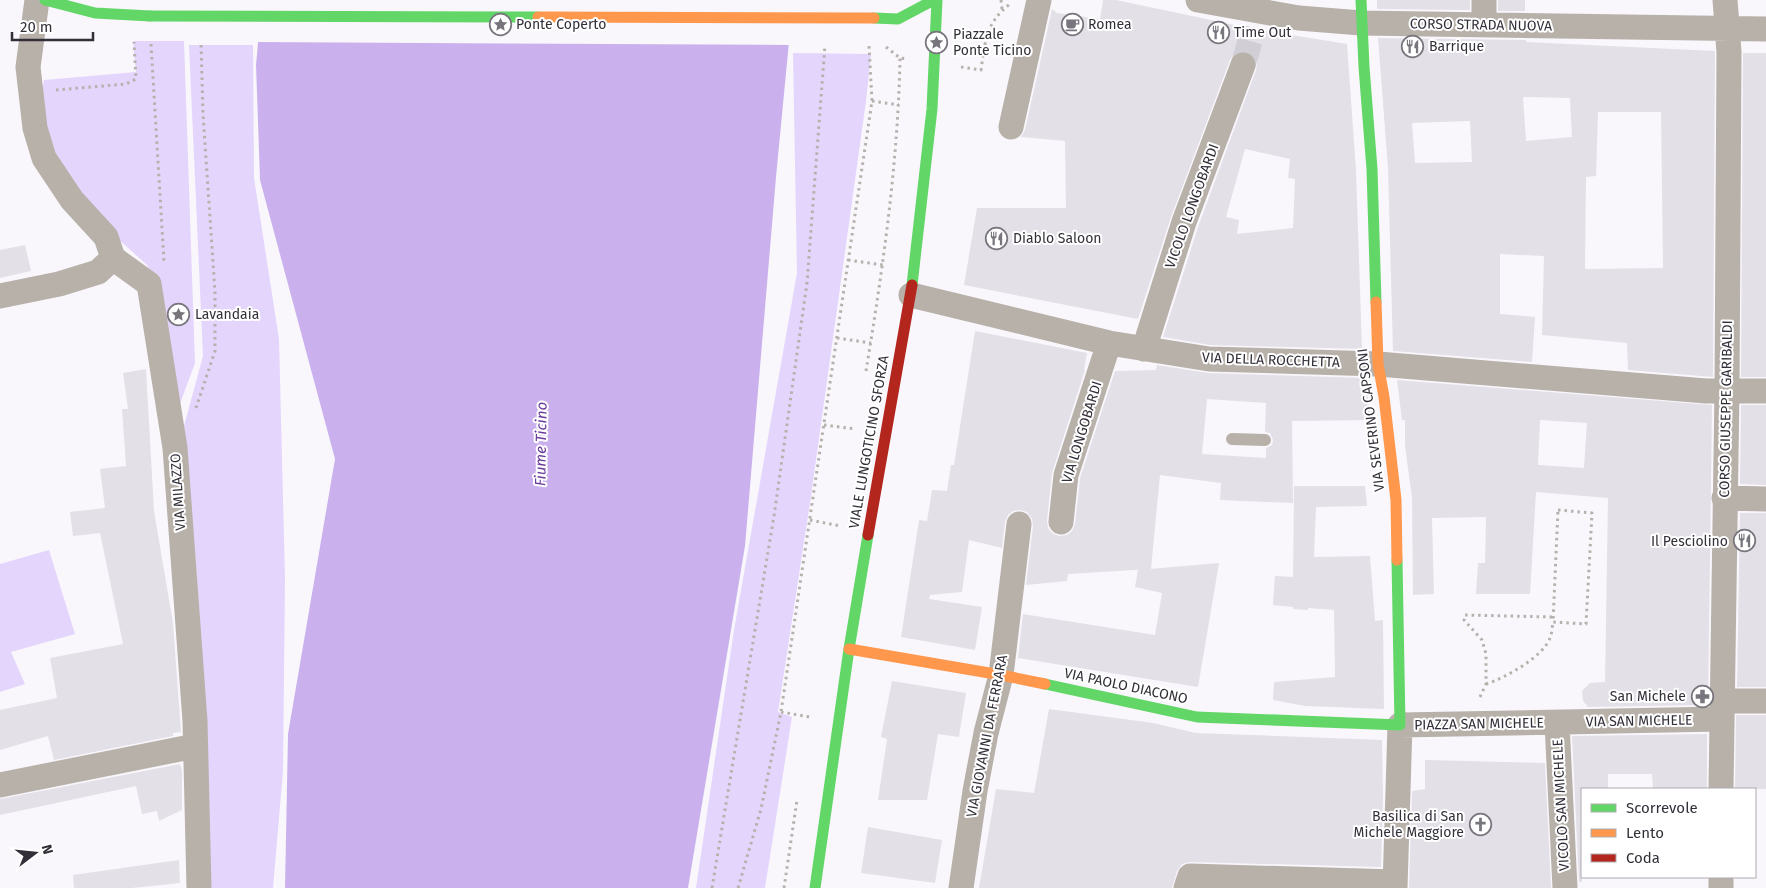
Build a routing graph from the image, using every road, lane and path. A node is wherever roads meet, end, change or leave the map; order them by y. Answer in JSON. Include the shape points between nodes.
{"nodes":[{"id":1,"x":37,"y":0,"type":"edge"},
{"id":2,"x":45,"y":0,"type":"edge"},
{"id":3,"x":100,"y":0,"type":"edge"},
{"id":4,"x":935,"y":0,"type":"edge"},
{"id":5,"x":1002,"y":0,"type":"edge"},
{"id":6,"x":1038,"y":0,"type":"edge"},
{"id":7,"x":1198,"y":0,"type":"edge"},
{"id":8,"x":1725,"y":0,"type":"edge"},
{"id":9,"x":1002,"y":10,"type":"dead end"},
{"id":10,"x":1361,"y":12,"type":"edge"},
{"id":11,"x":1262,"y":13,"type":"edge"},
{"id":12,"x":126,"y":16,"type":"junction"},
{"id":13,"x":1727,"y":28,"type":"junction"},
{"id":14,"x":1766,"y":29,"type":"edge"},
{"id":15,"x":201,"y":38,"type":"dead end"},
{"id":16,"x":151,"y":41,"type":"dead end"},
{"id":17,"x":825,"y":41,"type":"dead end"},
{"id":18,"x":869,"y":41,"type":"dead end"},
{"id":19,"x":900,"y":58,"type":"dead end"},
{"id":20,"x":135,"y":62,"type":"dead end"},
{"id":21,"x":1243,"y":64,"type":"tunnel mouth"},
{"id":22,"x":50,"y":92,"type":"dead end"},
{"id":23,"x":872,"y":101,"type":"junction"},
{"id":24,"x":899,"y":105,"type":"junction"},
{"id":25,"x":1011,"y":127,"type":"dead end"},
{"id":26,"x":113,"y":258,"type":"junction"},
{"id":27,"x":848,"y":260,"type":"junction"},
{"id":28,"x":883,"y":265,"type":"junction"},
{"id":29,"x":164,"y":268,"type":"dead end"},
{"id":30,"x":0,"y":296,"type":"edge"},
{"id":31,"x":910,"y":296,"type":"junction"},
{"id":32,"x":837,"y":338,"type":"junction"},
{"id":33,"x":871,"y":343,"type":"junction"},
{"id":34,"x":1109,"y":343,"type":"junction"},
{"id":35,"x":1144,"y":349,"type":"junction"},
{"id":36,"x":1378,"y":364,"type":"junction"},
{"id":37,"x":866,"y":372,"type":"dead end"},
{"id":38,"x":1727,"y":390,"type":"junction"},
{"id":39,"x":1766,"y":391,"type":"edge"},
{"id":40,"x":195,"y":411,"type":"dead end"},
{"id":41,"x":858,"y":420,"type":"dead end"},
{"id":42,"x":824,"y":424,"type":"junction"},
{"id":43,"x":856,"y":429,"type":"junction"},
{"id":44,"x":855,"y":439,"type":"dead end"},
{"id":45,"x":1232,"y":439,"type":"dead end"},
{"id":46,"x":1265,"y":440,"type":"dead end"},
{"id":47,"x":1724,"y":498,"type":"junction"},
{"id":48,"x":1766,"y":499,"type":"edge"},
{"id":49,"x":843,"y":516,"type":"dead end"},
{"id":50,"x":810,"y":520,"type":"junction"},
{"id":51,"x":1061,"y":522,"type":"dead end"},
{"id":52,"x":1019,"y":524,"type":"dead end"},
{"id":53,"x":841,"y":526,"type":"junction"},
{"id":54,"x":840,"y":536,"type":"dead end"},
{"id":55,"x":1553,"y":617,"type":"junction"},
{"id":56,"x":1553,"y":622,"type":"junction"},
{"id":57,"x":848,"y":649,"type":"junction"},
{"id":58,"x":1002,"y":675,"type":"junction"},
{"id":59,"x":1486,"y":684,"type":"junction"},
{"id":60,"x":1766,"y":701,"type":"edge"},
{"id":61,"x":812,"y":708,"type":"dead end"},
{"id":62,"x":1721,"y":710,"type":"junction"},
{"id":63,"x":781,"y":712,"type":"junction"},
{"id":64,"x":810,"y":717,"type":"junction"},
{"id":65,"x":1557,"y":723,"type":"junction"},
{"id":66,"x":1481,"y":724,"type":"junction"},
{"id":67,"x":1400,"y":725,"type":"junction"},
{"id":68,"x":808,"y":727,"type":"dead end"},
{"id":69,"x":195,"y":746,"type":"junction"},
{"id":70,"x":0,"y":785,"type":"edge"},
{"id":71,"x":1721,"y":788,"type":"edge"},
{"id":72,"x":798,"y":793,"type":"dead end"},
{"id":73,"x":1395,"y":885,"type":"edge"},
{"id":74,"x":199,"y":888,"type":"edge"},
{"id":75,"x":712,"y":888,"type":"edge"},
{"id":76,"x":738,"y":888,"type":"edge"},
{"id":77,"x":784,"y":888,"type":"edge"},
{"id":78,"x":818,"y":888,"type":"edge"},
{"id":79,"x":961,"y":888,"type":"edge"},
{"id":80,"x":1186,"y":888,"type":"edge"},
{"id":81,"x":1565,"y":888,"type":"edge"}],
"edges":[{"from":1,"to":26,"type":"street","via":[[28,67],[34,128],[44,158],[72,200],[106,237]]},
{"from":2,"to":12,"type":"street","via":[[95,13]]},
{"from":3,"to":12,"type":"street"},
{"from":4,"to":12,"type":"street","bridge":true,"via":[[898,19]]},
{"from":4,"to":31,"type":"street","name":"VIALE LUNGOTICINO SFORZA","via":[[932,109]]},
{"from":5,"to":9,"type":"path"},
{"from":6,"to":25,"type":"street"},
{"from":7,"to":11,"type":"street","name":"CORSO STRADA NUOVA"},
{"from":8,"to":13,"type":"street","name":"CORSO GIUSEPPE GARIBALDI"},
{"from":10,"to":11,"type":"street","name":"CORSO STRADA NUOVA","via":[[1299,18]]},
{"from":10,"to":13,"type":"street","name":"CORSO STRADA NUOVA","via":[[1484,14]]},
{"from":10,"to":36,"type":"street","name":"VIA SEVERINO CAPSONI","via":[[1372,169]]},
{"from":13,"to":14,"type":"street","name":"CORSO STRADA NUOVA"},
{"from":13,"to":38,"type":"street","name":"CORSO GIUSEPPE GARIBALDI"},
{"from":15,"to":40,"type":"path","via":[[215,292],[215,350]]},
{"from":16,"to":29,"type":"path"},
{"from":17,"to":75,"type":"path","via":[[808,283],[774,516]]},
{"from":18,"to":23,"type":"path"},
{"from":19,"to":24,"type":"path"},
{"from":20,"to":22,"type":"path","via":[[136,79],[126,84]]},
{"from":21,"to":35,"type":"street","name":"VICOLO LONGOBARDI","via":[[1184,222]]},
{"from":23,"to":24,"type":"path"},
{"from":23,"to":27,"type":"path"},
{"from":24,"to":28,"type":"path"},
{"from":26,"to":30,"type":"street","via":[[98,272]]},
{"from":26,"to":69,"type":"street","name":"VIA MILAZZO","via":[[149,284],[174,448]]},
{"from":27,"to":28,"type":"path"},
{"from":27,"to":32,"type":"path"},
{"from":28,"to":33,"type":"path"},
{"from":31,"to":34,"type":"street","name":"VIA DELLA ROCCHETTA"},
{"from":31,"to":57,"type":"street","name":"VIALE LUNGOTICINO SFORZA"},
{"from":32,"to":33,"type":"path"},
{"from":32,"to":42,"type":"path"},
{"from":33,"to":37,"type":"path"},
{"from":34,"to":35,"type":"street","name":"VIA DELLA ROCCHETTA"},
{"from":34,"to":51,"type":"street","name":"VIA LONGOBARDI","via":[[1066,475]]},
{"from":35,"to":36,"type":"street","name":"VIA DELLA ROCCHETTA","via":[[1209,359]]},
{"from":36,"to":38,"type":"street","name":"VIA DELLA ROCCHETTA","via":[[1706,391]]},
{"from":36,"to":67,"type":"street","name":"VIA SEVERINO CAPSONI","via":[[1396,500]]},
{"from":38,"to":39,"type":"street","name":"VIA DELLA ROCCHETTA"},
{"from":38,"to":47,"type":"street","name":"CORSO GIUSEPPE GARIBALDI"},
{"from":41,"to":43,"type":"path"},
{"from":42,"to":43,"type":"path"},
{"from":42,"to":50,"type":"path"},
{"from":43,"to":44,"type":"path"},
{"from":45,"to":46,"type":"lane"},
{"from":47,"to":48,"type":"street"},
{"from":47,"to":62,"type":"street","name":"CORSO GIUSEPPE GARIBALDI"},
{"from":49,"to":53,"type":"path"},
{"from":50,"to":53,"type":"path"},
{"from":50,"to":63,"type":"path"},
{"from":52,"to":58,"type":"street","name":"VIA GIOVANNI DA FERRARA"},
{"from":53,"to":54,"type":"path"},
{"from":55,"to":56,"type":"path"},
{"from":55,"to":56,"type":"path","via":[[1558,510],[1592,513],[1586,624]]},
{"from":55,"to":59,"type":"path","via":[[1465,616],[1464,620],[1482,640],[1486,654]]},
{"from":56,"to":59,"type":"path","via":[[1550,638],[1541,653],[1501,679]]},
{"from":57,"to":58,"type":"street","name":"VIA PAOLO DIACONO"},
{"from":57,"to":78,"type":"street","name":"VIALE LUNGOTICINO SFORZA"},
{"from":58,"to":67,"type":"street","name":"VIA PAOLO DIACONO","via":[[1197,717]]},
{"from":58,"to":79,"type":"street","name":"VIA GIOVANNI DA FERRARA","via":[[982,752]]},
{"from":59,"to":66,"type":"path","via":[[1480,695]]},
{"from":60,"to":62,"type":"street","name":"VIA SAN MICHELE"},
{"from":61,"to":64,"type":"path"},
{"from":62,"to":65,"type":"street","name":"VIA SAN MICHELE"},
{"from":62,"to":71,"type":"street","name":"CORSO GIUSEPPE GARIBALDI"},
{"from":63,"to":64,"type":"path"},
{"from":63,"to":76,"type":"path","via":[[761,809]]},
{"from":64,"to":68,"type":"path"},
{"from":65,"to":66,"type":"street","name":"PIAZZA SAN MICHELE"},
{"from":65,"to":81,"type":"street","name":"VICOLO SAN MICHELE"},
{"from":66,"to":67,"type":"street","name":"PIAZZA SAN MICHELE"},
{"from":67,"to":73,"type":"street"},
{"from":69,"to":70,"type":"street"},
{"from":69,"to":74,"type":"street","name":"VIA MILAZZO"},
{"from":72,"to":77,"type":"path"},
{"from":73,"to":80,"type":"street","via":[[1190,876]]}]}
